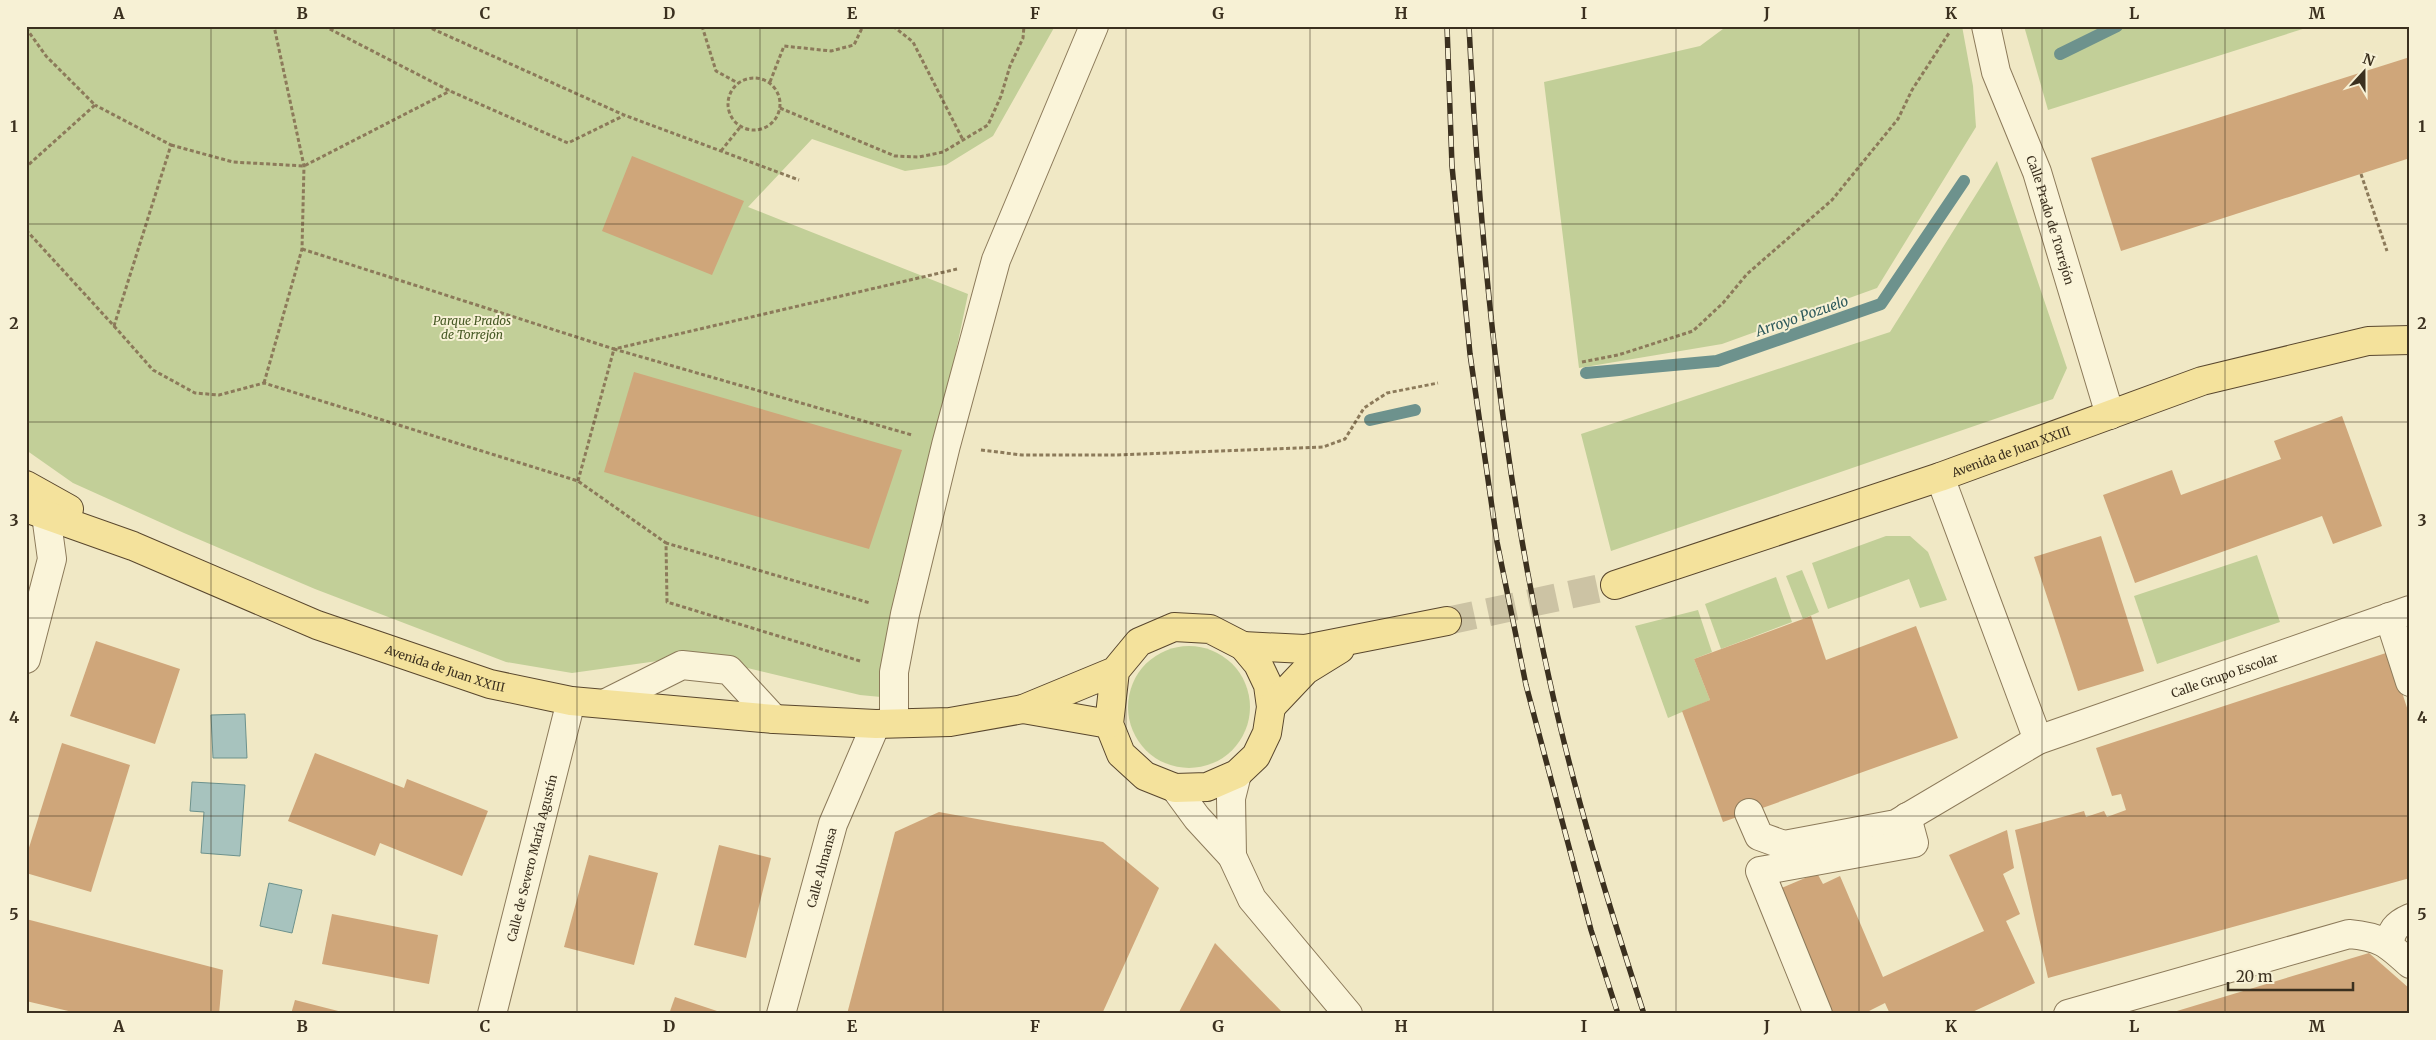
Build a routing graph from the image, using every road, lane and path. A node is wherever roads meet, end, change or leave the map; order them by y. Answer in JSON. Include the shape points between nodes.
{"nodes":[{"id":1,"x":274,"y":26,"type":"edge"},
{"id":2,"x":324,"y":26,"type":"edge"},
{"id":3,"x":426,"y":26,"type":"edge"},
{"id":4,"x":702,"y":26,"type":"edge"},
{"id":5,"x":863,"y":26,"type":"edge"},
{"id":6,"x":892,"y":26,"type":"edge"},
{"id":7,"x":1024,"y":26,"type":"edge"},
{"id":8,"x":1094,"y":26,"type":"edge"},
{"id":9,"x":1954,"y":26,"type":"edge"},
{"id":10,"x":1986,"y":26,"type":"edge"},
{"id":11,"x":26,"y":28,"type":"edge"},
{"id":12,"x":770,"y":82,"type":"junction"},
{"id":13,"x":738,"y":83,"type":"junction"},
{"id":14,"x":450,"y":91,"type":"junction"},
{"id":15,"x":95,"y":105,"type":"junction"},
{"id":16,"x":780,"y":108,"type":"junction"},
{"id":17,"x":624,"y":115,"type":"junction"},
{"id":18,"x":741,"y":126,"type":"junction"},
{"id":19,"x":962,"y":140,"type":"junction"},
{"id":20,"x":171,"y":144,"type":"junction"},
{"id":21,"x":721,"y":151,"type":"junction"},
{"id":22,"x":26,"y":166,"type":"edge"},
{"id":23,"x":304,"y":166,"type":"junction"},
{"id":24,"x":2361,"y":174,"type":"dead end"},
{"id":25,"x":799,"y":180,"type":"dead end"},
{"id":26,"x":26,"y":230,"type":"edge"},
{"id":27,"x":302,"y":250,"type":"junction"},
{"id":28,"x":2387,"y":250,"type":"dead end"},
{"id":29,"x":996,"y":260,"type":"junction"},
{"id":30,"x":114,"y":326,"type":"junction"},
{"id":31,"x":2410,"y":340,"type":"edge"},
{"id":32,"x":614,"y":349,"type":"junction"},
{"id":33,"x":1582,"y":362,"type":"dead end"},
{"id":34,"x":264,"y":383,"type":"junction"},
{"id":35,"x":1438,"y":383,"type":"dead end"},
{"id":36,"x":2110,"y":415,"type":"junction"},
{"id":37,"x":946,"y":445,"type":"junction"},
{"id":38,"x":1940,"y":477,"type":"junction"},
{"id":39,"x":578,"y":481,"type":"junction"},
{"id":40,"x":26,"y":485,"type":"edge"},
{"id":41,"x":36,"y":511,"type":"edge"},
{"id":42,"x":666,"y":543,"type":"junction"},
{"id":43,"x":133,"y":546,"type":"junction"},
{"id":44,"x":1615,"y":586,"type":"tunnel mouth"},
{"id":45,"x":905,"y":614,"type":"junction"},
{"id":46,"x":2400,"y":614,"type":"edge"},
{"id":47,"x":1447,"y":621,"type":"tunnel mouth"},
{"id":48,"x":1359,"y":638,"type":"junction"},
{"id":49,"x":1243,"y":646,"type":"junction"},
{"id":50,"x":26,"y":659,"type":"edge"},
{"id":51,"x":1116,"y":671,"type":"junction"},
{"id":52,"x":894,"y":672,"type":"junction"},
{"id":53,"x":2410,"y":682,"type":"edge"},
{"id":54,"x":571,"y":701,"type":"junction"},
{"id":55,"x":606,"y":703,"type":"junction"},
{"id":56,"x":1271,"y":707,"type":"junction"},
{"id":57,"x":1023,"y":708,"type":"junction"},
{"id":58,"x":774,"y":719,"type":"junction"},
{"id":59,"x":885,"y":724,"type":"junction"},
{"id":60,"x":1109,"y":724,"type":"junction"},
{"id":61,"x":2038,"y":740,"type":"junction"},
{"id":62,"x":1237,"y":774,"type":"junction"},
{"id":63,"x":1175,"y":788,"type":"junction"},
{"id":64,"x":1749,"y":813,"type":"dead end"},
{"id":65,"x":1902,"y":820,"type":"junction"},
{"id":66,"x":1232,"y":856,"type":"junction"},
{"id":67,"x":2410,"y":918,"type":"edge"},
{"id":68,"x":2390,"y":946,"type":"junction"},
{"id":69,"x":2410,"y":964,"type":"edge"},
{"id":70,"x":1344,"y":1008,"type":"edge"},
{"id":71,"x":492,"y":1014,"type":"edge"},
{"id":72,"x":781,"y":1014,"type":"edge"},
{"id":73,"x":1818,"y":1014,"type":"edge"},
{"id":74,"x":2068,"y":1014,"type":"edge"}],
"edges":[{"from":1,"to":23,"type":"path"},
{"from":2,"to":14,"type":"path"},
{"from":3,"to":17,"type":"path"},
{"from":4,"to":13,"type":"path","via":[[716,71]]},
{"from":5,"to":12,"type":"path","via":[[854,45],[831,51],[784,46]]},
{"from":6,"to":19,"type":"path","via":[[913,42]]},
{"from":7,"to":19,"type":"path","via":[[1023,38],[988,125]]},
{"from":8,"to":29,"type":"street"},
{"from":9,"to":33,"type":"path","via":[[1912,90],[1898,119],[1832,200],[1747,274],[1723,303],[1693,331],[1618,355]]},
{"from":10,"to":36,"type":"street","name":"Calle Prado de Torrejón","via":[[1996,72],[2036,172]]},
{"from":11,"to":15,"type":"path","via":[[46,56]]},
{"from":12,"to":13,"type":"path","via":[[754,78]]},
{"from":12,"to":16,"type":"path","via":[[779,94]]},
{"from":13,"to":18,"type":"path","via":[[729,97],[728,106],[730,114]]},
{"from":14,"to":17,"type":"path","via":[[568,143]]},
{"from":14,"to":23,"type":"path"},
{"from":15,"to":20,"type":"path"},
{"from":15,"to":22,"type":"path"},
{"from":16,"to":18,"type":"path","via":[[772,123],[765,127],[749,129]]},
{"from":16,"to":19,"type":"path","via":[[895,156],[919,158],[942,152]]},
{"from":17,"to":21,"type":"path"},
{"from":18,"to":21,"type":"path"},
{"from":20,"to":23,"type":"path","via":[[233,162]]},
{"from":20,"to":30,"type":"path"},
{"from":21,"to":25,"type":"path"},
{"from":23,"to":27,"type":"path"},
{"from":24,"to":28,"type":"path"},
{"from":26,"to":30,"type":"path"},
{"from":27,"to":32,"type":"path"},
{"from":27,"to":34,"type":"path"},
{"from":29,"to":32,"type":"path"},
{"from":29,"to":37,"type":"street"},
{"from":30,"to":34,"type":"path","via":[[152,370],[195,393],[219,395]]},
{"from":31,"to":36,"type":"main road","name":"Avenida de Juan XXIII","via":[[2368,341],[2202,381]]},
{"from":32,"to":37,"type":"path"},
{"from":32,"to":39,"type":"path"},
{"from":34,"to":39,"type":"path"},
{"from":35,"to":37,"type":"path","via":[[1387,393],[1364,408],[1345,439],[1323,447],[1154,454],[1022,455]]},
{"from":36,"to":38,"type":"main road","name":"Avenida de Juan XXIII"},
{"from":37,"to":45,"type":"street"},
{"from":38,"to":44,"type":"main road","name":"Avenida de Juan XXIII"},
{"from":38,"to":61,"type":"street"},
{"from":39,"to":42,"type":"path"},
{"from":40,"to":43,"type":"main road","name":"Avenida de Juan XXIII"},
{"from":41,"to":43,"type":"main road","name":"Avenida de Juan XXIII"},
{"from":41,"to":50,"type":"street","via":[[52,560]]},
{"from":42,"to":45,"type":"path"},
{"from":42,"to":52,"type":"path","via":[[667,602]]},
{"from":43,"to":54,"type":"main road","name":"Avenida de Juan XXIII","via":[[318,624],[490,684]]},
{"from":45,"to":52,"type":"street"},
{"from":46,"to":53,"type":"street"},
{"from":46,"to":61,"type":"street","name":"Calle Grupo Escolar"},
{"from":47,"to":48,"type":"main road"},
{"from":48,"to":49,"type":"main road","via":[[1305,649]]},
{"from":48,"to":56,"type":"main road","via":[[1306,670]]},
{"from":49,"to":51,"type":"main road","via":[[1210,629],[1174,627],[1140,642]]},
{"from":49,"to":56,"type":"main road","via":[[1258,664],[1268,685]]},
{"from":51,"to":57,"type":"main road"},
{"from":51,"to":60,"type":"main road"},
{"from":52,"to":59,"type":"street"},
{"from":54,"to":55,"type":"main road","name":"Avenida de Juan XXIII"},
{"from":54,"to":71,"type":"street","name":"Calle de Severo María Agustín"},
{"from":55,"to":58,"type":"main road","name":"Avenida de Juan XXIII"},
{"from":55,"to":58,"type":"street","via":[[682,665],[705,667],[729,670]]},
{"from":56,"to":62,"type":"main road","via":[[1267,733],[1256,756]]},
{"from":57,"to":59,"type":"main road","name":"Avenida de Juan XXIII","via":[[950,722]]},
{"from":57,"to":60,"type":"main road"},
{"from":58,"to":59,"type":"main road","name":"Avenida de Juan XXIII"},
{"from":59,"to":72,"type":"street","name":"Calle Almansa","via":[[833,824]]},
{"from":60,"to":63,"type":"main road","via":[[1121,754],[1145,776]]},
{"from":61,"to":65,"type":"street","name":"Calle Grupo Escolar"},
{"from":62,"to":63,"type":"main road","via":[[1207,788]]},
{"from":62,"to":66,"type":"street","via":[[1231,798]]},
{"from":63,"to":66,"type":"street"},
{"from":64,"to":65,"type":"street","name":"Calle Grupo Escolar","via":[[1759,836],[1784,845]]},
{"from":65,"to":73,"type":"street","via":[[1914,843],[1760,871]]},
{"from":66,"to":70,"type":"street","via":[[1252,899]]},
{"from":67,"to":68,"type":"street","via":[[2398,923],[2390,936]]},
{"from":68,"to":69,"type":"street"},
{"from":68,"to":74,"type":"street","via":[[2373,936],[2349,934]]}]}
